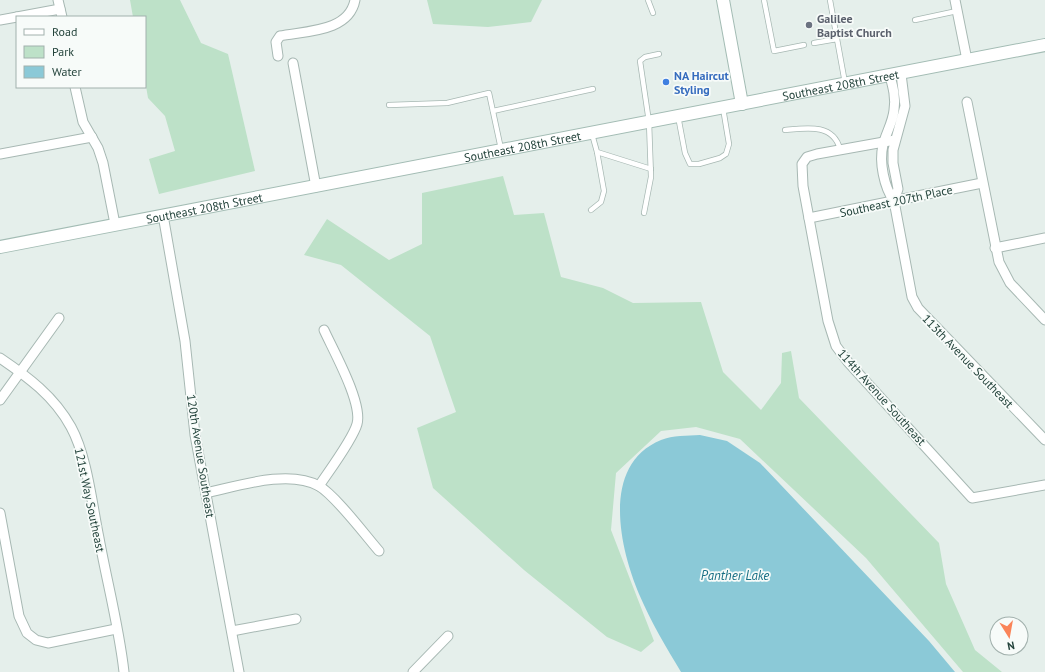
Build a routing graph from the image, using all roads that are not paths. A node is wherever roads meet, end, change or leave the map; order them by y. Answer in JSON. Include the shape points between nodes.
{"nodes":[{"id":1,"x":356,"y":0,"type":"edge"},
{"id":2,"x":648,"y":0,"type":"edge"},
{"id":3,"x":722,"y":0,"type":"edge"},
{"id":4,"x":764,"y":0,"type":"edge"},
{"id":5,"x":830,"y":0,"type":"edge"},
{"id":6,"x":955,"y":0,"type":"edge"},
{"id":7,"x":60,"y":9,"type":"edge"},
{"id":8,"x":957,"y":11,"type":"junction"},
{"id":9,"x":653,"y":13,"type":"dead end"},
{"id":10,"x":22,"y":16,"type":"edge"},
{"id":11,"x":16,"y":17,"type":"edge"},
{"id":12,"x":0,"y":20,"type":"edge"},
{"id":13,"x":915,"y":20,"type":"dead end"},
{"id":14,"x":837,"y":39,"type":"junction"},
{"id":15,"x":814,"y":43,"type":"dead end"},
{"id":16,"x":804,"y":45,"type":"dead end"},
{"id":17,"x":1045,"y":45,"type":"edge"},
{"id":18,"x":659,"y":54,"type":"dead end"},
{"id":19,"x":278,"y":56,"type":"dead end"},
{"id":20,"x":967,"y":60,"type":"junction"},
{"id":21,"x":293,"y":63,"type":"dead end"},
{"id":22,"x":896,"y":75,"type":"junction"},
{"id":23,"x":846,"y":84,"type":"junction"},
{"id":24,"x":75,"y":88,"type":"edge"},
{"id":25,"x":593,"y":90,"type":"dead end"},
{"id":26,"x":967,"y":102,"type":"dead end"},
{"id":27,"x":742,"y":104,"type":"junction"},
{"id":28,"x":389,"y":106,"type":"dead end"},
{"id":29,"x":722,"y":108,"type":"junction"},
{"id":30,"x":493,"y":111,"type":"junction"},
{"id":31,"x":678,"y":116,"type":"junction"},
{"id":32,"x":650,"y":122,"type":"junction"},
{"id":33,"x":785,"y":130,"type":"dead end"},
{"id":34,"x":592,"y":133,"type":"junction"},
{"id":35,"x":92,"y":137,"type":"junction"},
{"id":36,"x":895,"y":140,"type":"junction"},
{"id":37,"x":884,"y":141,"type":"junction"},
{"id":38,"x":840,"y":149,"type":"junction"},
{"id":39,"x":502,"y":151,"type":"junction"},
{"id":40,"x":596,"y":152,"type":"junction"},
{"id":41,"x":0,"y":154,"type":"edge"},
{"id":42,"x":651,"y":169,"type":"junction"},
{"id":43,"x":982,"y":183,"type":"junction"},
{"id":44,"x":316,"y":187,"type":"junction"},
{"id":45,"x":894,"y":201,"type":"junction"},
{"id":46,"x":591,"y":210,"type":"dead end"},
{"id":47,"x":644,"y":213,"type":"dead end"},
{"id":48,"x":163,"y":215,"type":"junction"},
{"id":49,"x":809,"y":218,"type":"junction"},
{"id":50,"x":115,"y":224,"type":"junction"},
{"id":51,"x":1045,"y":238,"type":"edge"},
{"id":52,"x":0,"y":247,"type":"edge"},
{"id":53,"x":995,"y":248,"type":"junction"},
{"id":54,"x":59,"y":318,"type":"dead end"},
{"id":55,"x":1045,"y":320,"type":"edge"},
{"id":56,"x":324,"y":330,"type":"dead end"},
{"id":57,"x":0,"y":358,"type":"edge"},
{"id":58,"x":21,"y":372,"type":"junction"},
{"id":59,"x":0,"y":400,"type":"edge"},
{"id":60,"x":1045,"y":440,"type":"edge"},
{"id":61,"x":1045,"y":485,"type":"edge"},
{"id":62,"x":319,"y":486,"type":"junction"},
{"id":63,"x":206,"y":493,"type":"junction"},
{"id":64,"x":0,"y":513,"type":"edge"},
{"id":65,"x":379,"y":551,"type":"dead end"},
{"id":66,"x":296,"y":619,"type":"dead end"},
{"id":67,"x":116,"y":630,"type":"junction"},
{"id":68,"x":232,"y":631,"type":"junction"},
{"id":69,"x":448,"y":636,"type":"dead end"},
{"id":70,"x":124,"y":672,"type":"edge"},
{"id":71,"x":239,"y":672,"type":"edge"},
{"id":72,"x":413,"y":672,"type":"edge"}],
"edges":[{"from":1,"to":19,"type":"street","via":[[351,12],[336,25],[280,36],[276,42]]},
{"from":2,"to":9,"type":"lane"},
{"from":3,"to":27,"type":"main road"},
{"from":4,"to":16,"type":"lane","via":[[774,51]]},
{"from":5,"to":14,"type":"lane"},
{"from":6,"to":8,"type":"street"},
{"from":7,"to":10,"type":"street"},
{"from":8,"to":13,"type":"lane"},
{"from":8,"to":20,"type":"street"},
{"from":11,"to":12,"type":"street"},
{"from":14,"to":15,"type":"lane"},
{"from":14,"to":23,"type":"lane"},
{"from":17,"to":20,"type":"main road","name":"Southeast 208th Street"},
{"from":18,"to":32,"type":"lane","via":[[645,57],[640,61]]},
{"from":20,"to":22,"type":"main road","name":"Southeast 208th Street"},
{"from":21,"to":44,"type":"street"},
{"from":22,"to":23,"type":"main road","name":"Southeast 208th Street"},
{"from":22,"to":36,"type":"street","name":"113th Avenue Southeast","via":[[905,106]]},
{"from":22,"to":37,"type":"street","name":"113th Avenue Southeast","via":[[894,107]]},
{"from":23,"to":27,"type":"main road","name":"Southeast 208th Street"},
{"from":24,"to":35,"type":"street","via":[[83,122]]},
{"from":25,"to":30,"type":"lane"},
{"from":26,"to":43,"type":"street"},
{"from":27,"to":29,"type":"main road","name":"Southeast 208th Street"},
{"from":28,"to":30,"type":"lane","via":[[447,103],[489,93]]},
{"from":29,"to":31,"type":"main road","name":"Southeast 208th Street"},
{"from":29,"to":31,"type":"lane","via":[[729,144],[726,154],[699,164],[690,164],[685,153]]},
{"from":30,"to":39,"type":"lane"},
{"from":31,"to":32,"type":"main road","name":"Southeast 208th Street"},
{"from":32,"to":34,"type":"main road","name":"Southeast 208th Street"},
{"from":32,"to":42,"type":"lane"},
{"from":33,"to":38,"type":"lane","via":[[820,128],[833,136]]},
{"from":34,"to":39,"type":"main road","name":"Southeast 208th Street"},
{"from":34,"to":40,"type":"lane"},
{"from":35,"to":41,"type":"street"},
{"from":35,"to":50,"type":"street","via":[[103,163]]},
{"from":36,"to":37,"type":"street"},
{"from":36,"to":45,"type":"street","name":"113th Avenue Southeast","via":[[892,158],[898,189]]},
{"from":37,"to":38,"type":"street"},
{"from":37,"to":45,"type":"street","name":"113th Avenue Southeast","via":[[883,169],[888,193]]},
{"from":38,"to":49,"type":"street","name":"114th Avenue Southeast","via":[[812,155],[803,162],[802,178]]},
{"from":39,"to":44,"type":"main road","name":"Southeast 208th Street"},
{"from":40,"to":42,"type":"lane"},
{"from":40,"to":46,"type":"lane","via":[[604,191],[601,202]]},
{"from":42,"to":47,"type":"lane"},
{"from":43,"to":45,"type":"street","name":"Southeast 207th Place"},
{"from":43,"to":53,"type":"street"},
{"from":44,"to":48,"type":"main road","name":"Southeast 208th Street"},
{"from":45,"to":49,"type":"street","name":"Southeast 207th Place"},
{"from":45,"to":60,"type":"street","name":"113th Avenue Southeast","via":[[912,297],[918,308]]},
{"from":48,"to":50,"type":"main road","name":"Southeast 208th Street"},
{"from":48,"to":63,"type":"street","name":"120th Avenue Southeast","via":[[185,341],[192,413]]},
{"from":49,"to":61,"type":"street","name":"114th Avenue Southeast","via":[[828,321],[840,351],[972,498]]},
{"from":50,"to":52,"type":"main road","name":"Southeast 208th Street"},
{"from":51,"to":53,"type":"street"},
{"from":53,"to":55,"type":"street","via":[[1006,278]]},
{"from":54,"to":58,"type":"street"},
{"from":56,"to":62,"type":"street","via":[[354,398],[359,416],[355,430]]},
{"from":57,"to":58,"type":"street","name":"121st Way Southeast"},
{"from":58,"to":59,"type":"street"},
{"from":58,"to":67,"type":"street","name":"121st Way Southeast","via":[[54,401],[71,427],[80,447]]},
{"from":62,"to":63,"type":"street","via":[[278,479]]},
{"from":62,"to":65,"type":"street","via":[[332,497]]},
{"from":63,"to":68,"type":"street","name":"120th Avenue Southeast"},
{"from":64,"to":67,"type":"street","via":[[21,623],[27,633],[42,643]]},
{"from":66,"to":68,"type":"street"},
{"from":67,"to":70,"type":"street","name":"121st Way Southeast"},
{"from":68,"to":71,"type":"street","name":"120th Avenue Southeast"},
{"from":69,"to":72,"type":"street"}]}
